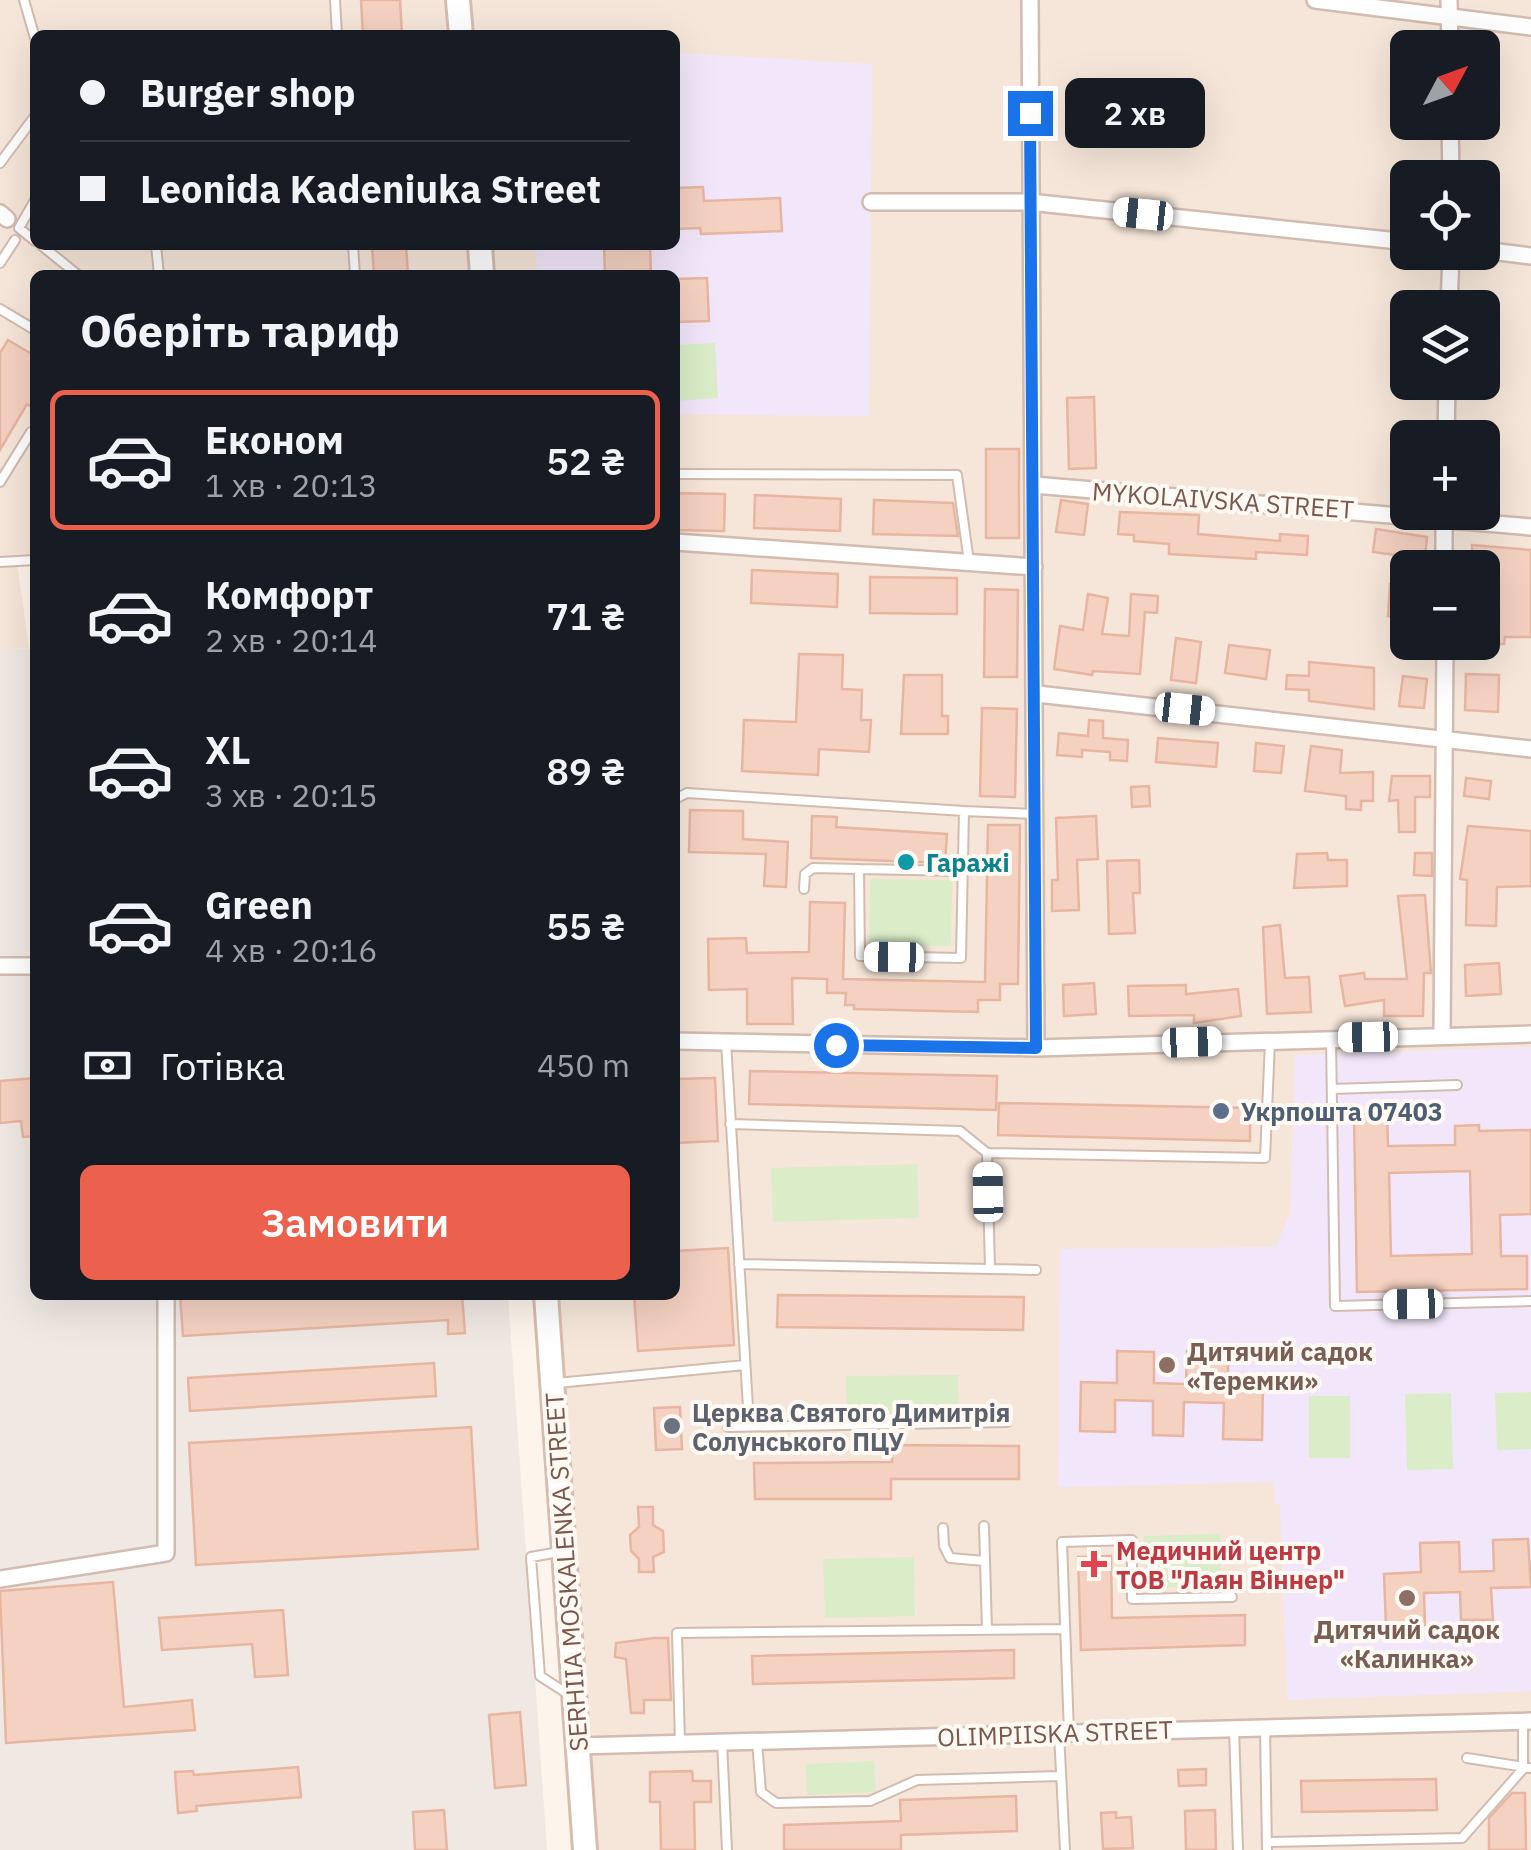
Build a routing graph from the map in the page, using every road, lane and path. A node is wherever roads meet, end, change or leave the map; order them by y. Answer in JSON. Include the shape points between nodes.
{"nodes":[{"id":1,"x":24,"y":0,"type":"edge"},
{"id":2,"x":335,"y":0,"type":"edge"},
{"id":3,"x":458,"y":0,"type":"edge"},
{"id":4,"x":1030,"y":0,"type":"edge"},
{"id":5,"x":1315,"y":0,"type":"edge"},
{"id":6,"x":1449,"y":0,"type":"edge"},
{"id":7,"x":1450,"y":18,"type":"junction"},
{"id":8,"x":1531,"y":27,"type":"edge"},
{"id":9,"x":33,"y":30,"type":"edge"},
{"id":10,"x":338,"y":30,"type":"edge"},
{"id":11,"x":461,"y":30,"type":"edge"},
{"id":12,"x":1450,"y":30,"type":"edge"},
{"id":13,"x":30,"y":123,"type":"edge"},
{"id":14,"x":0,"y":163,"type":"edge"},
{"id":15,"x":871,"y":202,"type":"dead end"},
{"id":16,"x":1029,"y":202,"type":"junction"},
{"id":17,"x":30,"y":209,"type":"edge"},
{"id":18,"x":30,"y":237,"type":"edge"},
{"id":19,"x":14,"y":240,"type":"dead end"},
{"id":20,"x":1390,"y":240,"type":"edge"},
{"id":21,"x":47,"y":250,"type":"edge"},
{"id":22,"x":1500,"y":252,"type":"edge"},
{"id":23,"x":1531,"y":256,"type":"edge"},
{"id":24,"x":0,"y":263,"type":"edge"},
{"id":25,"x":72,"y":270,"type":"edge"},
{"id":26,"x":0,"y":310,"type":"edge"},
{"id":27,"x":30,"y":327,"type":"edge"},
{"id":28,"x":30,"y":434,"type":"edge"},
{"id":29,"x":680,"y":474,"type":"edge"},
{"id":30,"x":0,"y":482,"type":"edge"},
{"id":31,"x":1034,"y":486,"type":"junction"},
{"id":32,"x":1390,"y":511,"type":"edge"},
{"id":33,"x":1500,"y":523,"type":"edge"},
{"id":34,"x":1531,"y":527,"type":"edge"},
{"id":35,"x":680,"y":542,"type":"edge"},
{"id":36,"x":30,"y":560,"type":"edge"},
{"id":37,"x":0,"y":562,"type":"edge"},
{"id":38,"x":969,"y":562,"type":"junction"},
{"id":39,"x":1034,"y":566,"type":"junction"},
{"id":40,"x":1444,"y":660,"type":"edge"},
{"id":41,"x":1036,"y":694,"type":"junction"},
{"id":42,"x":1445,"y":736,"type":"junction"},
{"id":43,"x":1531,"y":748,"type":"edge"},
{"id":44,"x":680,"y":796,"type":"edge"},
{"id":45,"x":964,"y":810,"type":"junction"},
{"id":46,"x":1034,"y":814,"type":"junction"},
{"id":47,"x":859,"y":869,"type":"junction"},
{"id":48,"x":962,"y":870,"type":"junction"},
{"id":49,"x":804,"y":889,"type":"dead end"},
{"id":50,"x":0,"y":966,"type":"edge"},
{"id":51,"x":30,"y":966,"type":"edge"},
{"id":52,"x":1531,"y":1034,"type":"edge"},
{"id":53,"x":1442,"y":1036,"type":"junction"},
{"id":54,"x":1331,"y":1038,"type":"junction"},
{"id":55,"x":1270,"y":1039,"type":"junction"},
{"id":56,"x":680,"y":1041,"type":"edge"},
{"id":57,"x":726,"y":1042,"type":"junction"},
{"id":58,"x":1036,"y":1048,"type":"junction"},
{"id":59,"x":1457,"y":1086,"type":"dead end"},
{"id":60,"x":1332,"y":1089,"type":"junction"},
{"id":61,"x":730,"y":1124,"type":"junction"},
{"id":62,"x":988,"y":1153,"type":"junction"},
{"id":63,"x":739,"y":1264,"type":"junction"},
{"id":64,"x":990,"y":1268,"type":"junction"},
{"id":65,"x":1036,"y":1270,"type":"dead end"},
{"id":66,"x":166,"y":1300,"type":"edge"},
{"id":67,"x":546,"y":1300,"type":"edge"},
{"id":68,"x":1531,"y":1301,"type":"edge"},
{"id":69,"x":746,"y":1365,"type":"junction"},
{"id":70,"x":553,"y":1384,"type":"junction"},
{"id":71,"x":1007,"y":1422,"type":"dead end"},
{"id":72,"x":749,"y":1424,"type":"junction"},
{"id":73,"x":728,"y":1427,"type":"dead end"},
{"id":74,"x":984,"y":1526,"type":"dead end"},
{"id":75,"x":943,"y":1528,"type":"dead end"},
{"id":76,"x":564,"y":1552,"type":"junction"},
{"id":77,"x":985,"y":1561,"type":"junction"},
{"id":78,"x":0,"y":1579,"type":"edge"},
{"id":79,"x":1232,"y":1597,"type":"dead end"},
{"id":80,"x":1062,"y":1629,"type":"junction"},
{"id":81,"x":987,"y":1630,"type":"junction"},
{"id":82,"x":575,"y":1698,"type":"junction"},
{"id":83,"x":1527,"y":1721,"type":"edge"},
{"id":84,"x":1234,"y":1728,"type":"junction"},
{"id":85,"x":1265,"y":1728,"type":"junction"},
{"id":86,"x":1064,"y":1733,"type":"junction"},
{"id":87,"x":757,"y":1741,"type":"junction"},
{"id":88,"x":722,"y":1742,"type":"junction"},
{"id":89,"x":680,"y":1743,"type":"junction"},
{"id":90,"x":578,"y":1746,"type":"junction"},
{"id":91,"x":1467,"y":1758,"type":"dead end"},
{"id":92,"x":1527,"y":1768,"type":"edge"},
{"id":93,"x":1061,"y":1776,"type":"junction"},
{"id":94,"x":1267,"y":1846,"type":"edge"},
{"id":95,"x":586,"y":1850,"type":"edge"},
{"id":96,"x":727,"y":1850,"type":"edge"},
{"id":97,"x":1064,"y":1850,"type":"edge"},
{"id":98,"x":1238,"y":1850,"type":"edge"}],
"edges":[{"from":1,"to":9,"type":"lane"},
{"from":2,"to":10,"type":"lane"},
{"from":3,"to":11,"type":"main road"},
{"from":4,"to":16,"type":"street"},
{"from":5,"to":7,"type":"street"},
{"from":6,"to":7,"type":"street"},
{"from":7,"to":8,"type":"street"},
{"from":7,"to":12,"type":"street"},
{"from":13,"to":14,"type":"lane"},
{"from":15,"to":16,"type":"street"},
{"from":16,"to":20,"type":"street"},
{"from":16,"to":31,"type":"street"},
{"from":17,"to":18,"type":"lane","via":[[19,228]]},
{"from":19,"to":24,"type":"lane"},
{"from":21,"to":25,"type":"lane"},
{"from":22,"to":23,"type":"street"},
{"from":26,"to":27,"type":"lane"},
{"from":28,"to":30,"type":"lane"},
{"from":29,"to":38,"type":"lane","via":[[957,474]]},
{"from":31,"to":32,"type":"street","name":"MYKOLAIVSKA STREET"},
{"from":31,"to":39,"type":"street"},
{"from":33,"to":34,"type":"street","name":"MYKOLAIVSKA STREET"},
{"from":35,"to":38,"type":"street"},
{"from":36,"to":37,"type":"lane"},
{"from":38,"to":39,"type":"street"},
{"from":39,"to":41,"type":"street"},
{"from":40,"to":42,"type":"street"},
{"from":41,"to":42,"type":"street"},
{"from":41,"to":46,"type":"street"},
{"from":42,"to":43,"type":"street"},
{"from":42,"to":53,"type":"street"},
{"from":44,"to":45,"type":"lane"},
{"from":45,"to":46,"type":"lane"},
{"from":45,"to":48,"type":"lane"},
{"from":46,"to":58,"type":"street"},
{"from":47,"to":48,"type":"lane"},
{"from":47,"to":48,"type":"lane","via":[[860,956],[962,958]]},
{"from":47,"to":49,"type":"lane","via":[[814,868],[805,874]]},
{"from":50,"to":51,"type":"street"},
{"from":52,"to":53,"type":"street"},
{"from":53,"to":54,"type":"street"},
{"from":54,"to":55,"type":"street"},
{"from":54,"to":60,"type":"lane"},
{"from":55,"to":58,"type":"street"},
{"from":55,"to":62,"type":"lane","via":[[1266,1158]]},
{"from":56,"to":57,"type":"street"},
{"from":57,"to":58,"type":"street"},
{"from":57,"to":61,"type":"lane"},
{"from":59,"to":60,"type":"lane"},
{"from":60,"to":68,"type":"lane","via":[[1335,1306]]},
{"from":61,"to":62,"type":"lane","via":[[960,1131]]},
{"from":61,"to":63,"type":"lane"},
{"from":62,"to":64,"type":"lane"},
{"from":63,"to":64,"type":"lane"},
{"from":63,"to":69,"type":"lane"},
{"from":64,"to":65,"type":"lane"},
{"from":66,"to":78,"type":"street","via":[[166,1554]]},
{"from":67,"to":70,"type":"main road","name":"SERHIIA MOSKALENKA STREET"},
{"from":69,"to":70,"type":"lane"},
{"from":69,"to":72,"type":"lane"},
{"from":70,"to":76,"type":"main road","name":"SERHIIA MOSKALENKA STREET"},
{"from":71,"to":72,"type":"lane"},
{"from":72,"to":73,"type":"lane"},
{"from":74,"to":77,"type":"lane"},
{"from":75,"to":77,"type":"lane","via":[[950,1558]]},
{"from":76,"to":82,"type":"main road","name":"SERHIIA MOSKALENKA STREET"},
{"from":76,"to":82,"type":"lane","via":[[531,1557],[540,1676]]},
{"from":77,"to":81,"type":"lane"},
{"from":79,"to":80,"type":"lane","via":[[1132,1598],[1132,1540],[1062,1542]]},
{"from":80,"to":81,"type":"lane"},
{"from":80,"to":86,"type":"lane"},
{"from":81,"to":89,"type":"lane","via":[[678,1633]]},
{"from":82,"to":90,"type":"main road","name":"SERHIIA MOSKALENKA STREET"},
{"from":83,"to":85,"type":"street","name":"OLIMPIISKA STREET"},
{"from":83,"to":92,"type":"lane"},
{"from":84,"to":85,"type":"street","name":"OLIMPIISKA STREET"},
{"from":84,"to":86,"type":"street","name":"OLIMPIISKA STREET"},
{"from":84,"to":98,"type":"lane"},
{"from":85,"to":94,"type":"lane"},
{"from":86,"to":87,"type":"street","name":"OLIMPIISKA STREET"},
{"from":86,"to":93,"type":"lane"},
{"from":87,"to":88,"type":"street","name":"OLIMPIISKA STREET"},
{"from":87,"to":93,"type":"lane","via":[[761,1792],[776,1803],[870,1801],[917,1780]]},
{"from":88,"to":89,"type":"street","name":"OLIMPIISKA STREET"},
{"from":88,"to":96,"type":"lane"},
{"from":89,"to":90,"type":"street","name":"OLIMPIISKA STREET"},
{"from":90,"to":95,"type":"main road","name":"SERHIIA MOSKALENKA STREET"},
{"from":91,"to":92,"type":"lane"},
{"from":92,"to":94,"type":"lane","via":[[1462,1838]]},
{"from":93,"to":97,"type":"lane"}]}
